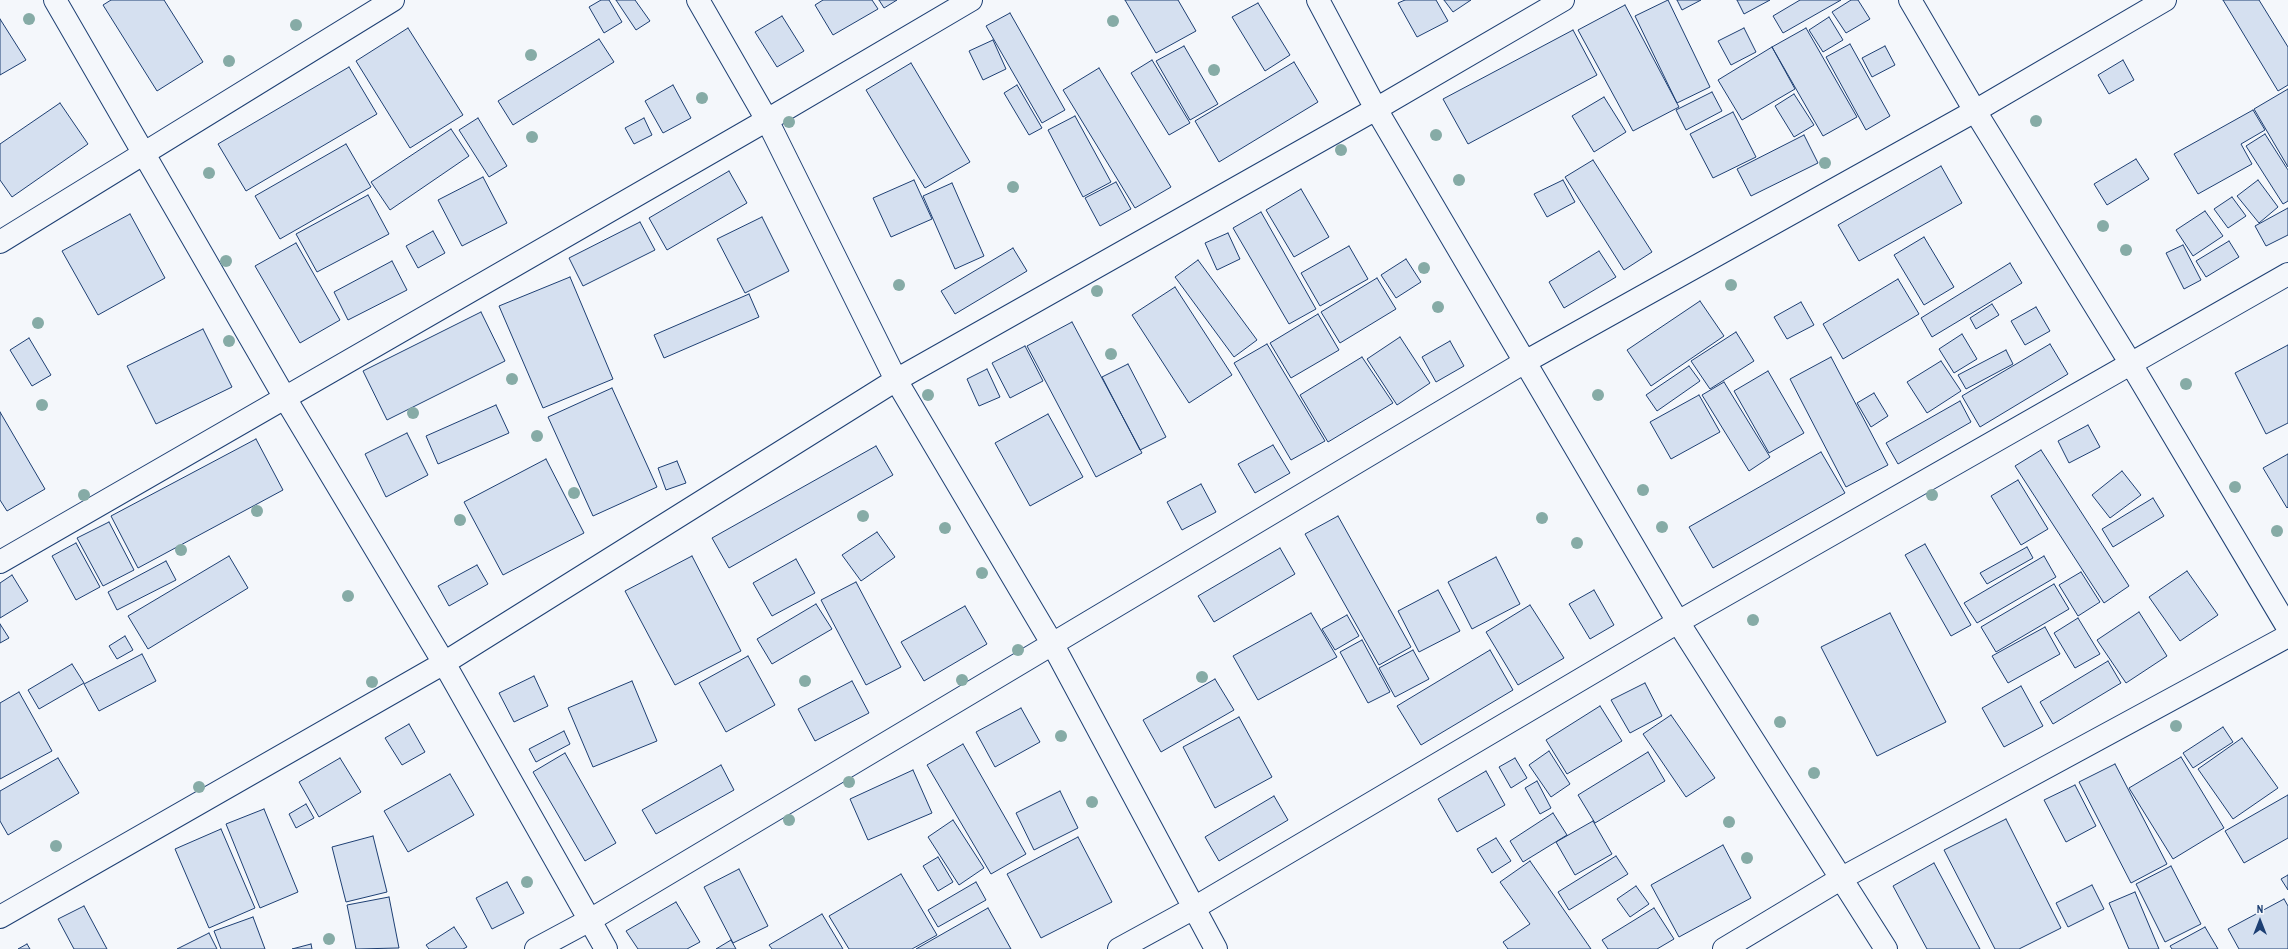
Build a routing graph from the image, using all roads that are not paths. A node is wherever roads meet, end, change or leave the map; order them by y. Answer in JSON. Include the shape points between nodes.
{"nodes":[{"id":1,"x":56,"y":0,"type":"edge"},
{"id":2,"x":393,"y":0,"type":"edge"},
{"id":3,"x":698,"y":0,"type":"edge"},
{"id":4,"x":971,"y":0,"type":"edge"},
{"id":5,"x":1318,"y":0,"type":"edge"},
{"id":6,"x":1563,"y":0,"type":"edge"},
{"id":7,"x":1910,"y":0,"type":"edge"},
{"id":8,"x":2165,"y":0,"type":"edge"},
{"id":9,"x":1376,"y":109,"type":"junction"},
{"id":10,"x":1975,"y":111,"type":"junction"},
{"id":11,"x":767,"y":120,"type":"junction"},
{"id":12,"x":144,"y":153,"type":"junction"},
{"id":13,"x":0,"y":242,"type":"edge"},
{"id":14,"x":2288,"y":274,"type":"edge"},
{"id":15,"x":1524,"y":362,"type":"junction"},
{"id":16,"x":2131,"y":364,"type":"junction"},
{"id":17,"x":896,"y":380,"type":"junction"},
{"id":18,"x":285,"y":398,"type":"junction"},
{"id":19,"x":0,"y":562,"type":"edge"},
{"id":20,"x":1678,"y":622,"type":"junction"},
{"id":21,"x":2288,"y":628,"type":"edge"},
{"id":22,"x":2288,"y":636,"type":"edge"},
{"id":23,"x":1053,"y":645,"type":"junction"},
{"id":24,"x":444,"y":663,"type":"junction"},
{"id":25,"x":1842,"y":878,"type":"junction"},
{"id":26,"x":1194,"y":908,"type":"junction"},
{"id":27,"x":0,"y":917,"type":"edge"},
{"id":28,"x":590,"y":920,"type":"junction"},
{"id":29,"x":536,"y":949,"type":"edge"},
{"id":30,"x":606,"y":949,"type":"edge"},
{"id":31,"x":1119,"y":949,"type":"edge"},
{"id":32,"x":1216,"y":949,"type":"edge"},
{"id":33,"x":1724,"y":949,"type":"edge"},
{"id":34,"x":1886,"y":949,"type":"edge"}],
"edges":[{"from":1,"to":12,"type":"street"},
{"from":2,"to":12,"type":"street"},
{"from":3,"to":11,"type":"street"},
{"from":4,"to":11,"type":"street"},
{"from":5,"to":9,"type":"street"},
{"from":6,"to":9,"type":"street"},
{"from":7,"to":10,"type":"street"},
{"from":8,"to":10,"type":"street"},
{"from":9,"to":15,"type":"street"},
{"from":9,"to":17,"type":"street"},
{"from":10,"to":15,"type":"street"},
{"from":10,"to":16,"type":"street"},
{"from":11,"to":17,"type":"street"},
{"from":11,"to":18,"type":"street"},
{"from":12,"to":13,"type":"street"},
{"from":12,"to":18,"type":"street"},
{"from":14,"to":16,"type":"street"},
{"from":15,"to":20,"type":"street"},
{"from":15,"to":23,"type":"street"},
{"from":16,"to":20,"type":"street"},
{"from":16,"to":21,"type":"street"},
{"from":17,"to":23,"type":"street"},
{"from":17,"to":24,"type":"street"},
{"from":18,"to":19,"type":"street"},
{"from":18,"to":24,"type":"street"},
{"from":20,"to":25,"type":"street"},
{"from":20,"to":26,"type":"street"},
{"from":22,"to":25,"type":"street"},
{"from":23,"to":26,"type":"street"},
{"from":23,"to":28,"type":"street"},
{"from":24,"to":27,"type":"street"},
{"from":24,"to":28,"type":"street"},
{"from":25,"to":33,"type":"street"},
{"from":25,"to":34,"type":"street"},
{"from":26,"to":31,"type":"street"},
{"from":26,"to":32,"type":"street"},
{"from":28,"to":29,"type":"street"},
{"from":28,"to":30,"type":"street"}]}
